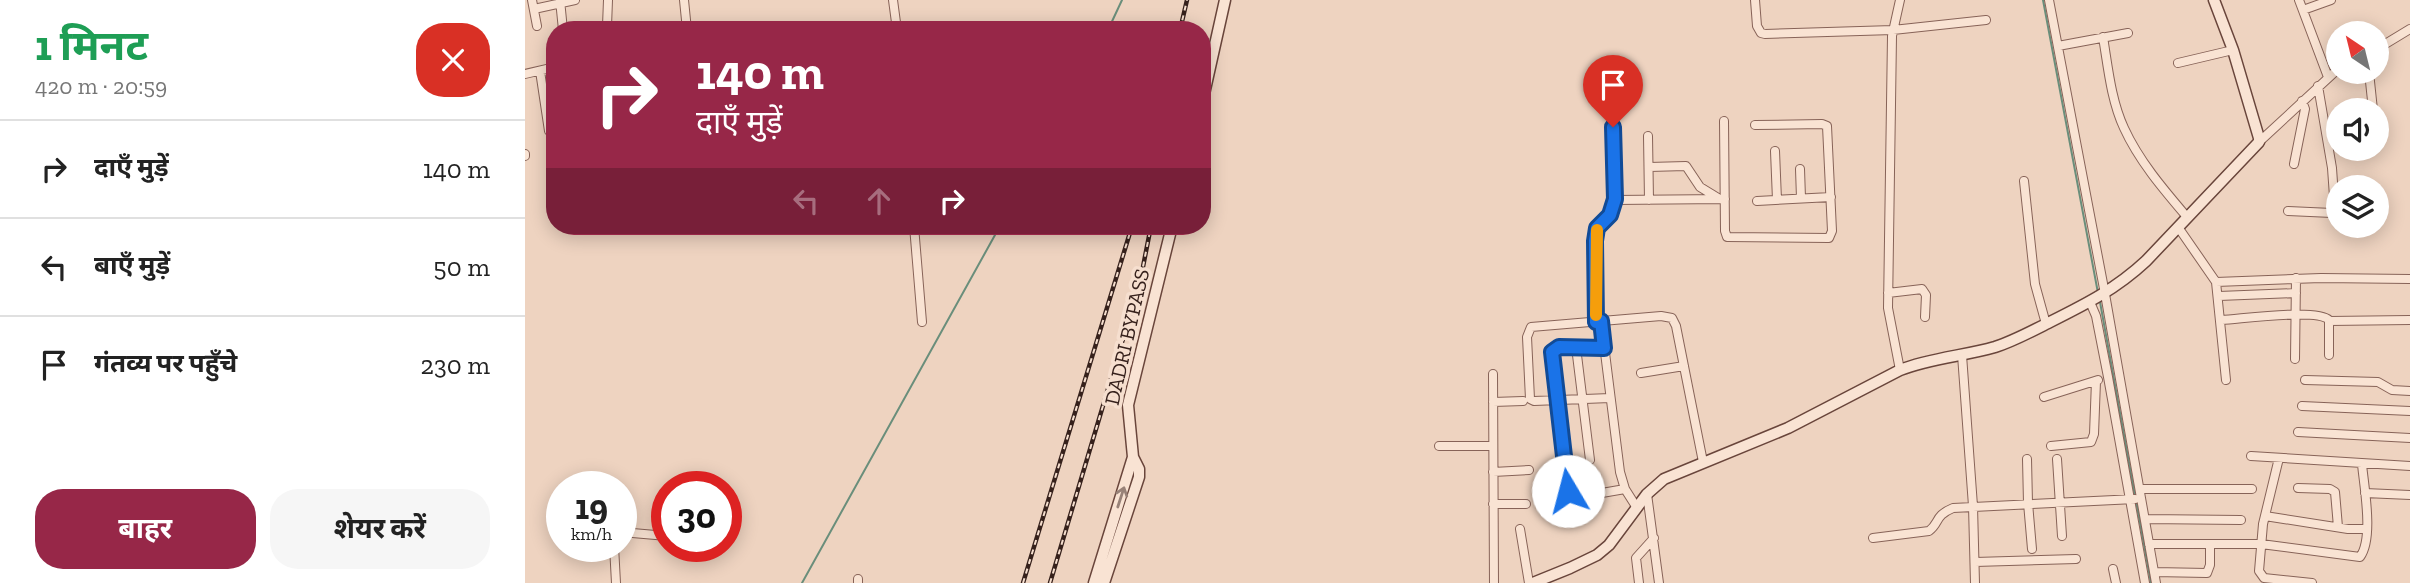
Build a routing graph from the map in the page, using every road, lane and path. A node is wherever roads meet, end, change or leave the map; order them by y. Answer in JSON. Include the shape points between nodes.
{"nodes":[{"id":1,"x":575,"y":0,"type":"edge"},
{"id":2,"x":608,"y":0,"type":"edge"},
{"id":3,"x":684,"y":0,"type":"edge"},
{"id":4,"x":893,"y":0,"type":"edge"},
{"id":5,"x":1225,"y":0,"type":"edge"},
{"id":6,"x":1755,"y":0,"type":"edge"},
{"id":7,"x":1900,"y":0,"type":"edge"},
{"id":8,"x":2049,"y":0,"type":"edge"},
{"id":9,"x":2214,"y":0,"type":"edge"},
{"id":10,"x":2299,"y":0,"type":"edge"},
{"id":11,"x":2331,"y":0,"type":"edge"},
{"id":12,"x":560,"y":2,"type":"edge"},
{"id":13,"x":533,"y":5,"type":"edge"},
{"id":14,"x":2303,"y":10,"type":"junction"},
{"id":15,"x":1986,"y":20,"type":"dead end"},
{"id":16,"x":562,"y":21,"type":"edge"},
{"id":17,"x":607,"y":21,"type":"edge"},
{"id":18,"x":686,"y":21,"type":"edge"},
{"id":19,"x":896,"y":21,"type":"edge"},
{"id":20,"x":537,"y":26,"type":"dead end"},
{"id":21,"x":2410,"y":29,"type":"edge"},
{"id":22,"x":1893,"y":30,"type":"junction"},
{"id":23,"x":2128,"y":33,"type":"dead end"},
{"id":24,"x":2103,"y":37,"type":"junction"},
{"id":25,"x":2389,"y":42,"type":"edge"},
{"id":26,"x":2058,"y":46,"type":"junction"},
{"id":27,"x":2233,"y":50,"type":"junction"},
{"id":28,"x":1211,"y":63,"type":"edge"},
{"id":29,"x":2178,"y":63,"type":"dead end"},
{"id":30,"x":546,"y":69,"type":"edge"},
{"id":31,"x":540,"y":71,"type":"junction"},
{"id":32,"x":2326,"y":72,"type":"edge"},
{"id":33,"x":525,"y":74,"type":"edge"},
{"id":34,"x":2326,"y":79,"type":"edge"},
{"id":35,"x":2318,"y":86,"type":"junction"},
{"id":36,"x":2302,"y":101,"type":"junction"},
{"id":37,"x":546,"y":111,"type":"edge"},
{"id":38,"x":1724,"y":121,"type":"dead end"},
{"id":39,"x":1755,"y":125,"type":"dead end"},
{"id":40,"x":1613,"y":127,"type":"dead end"},
{"id":41,"x":1648,"y":136,"type":"dead end"},
{"id":42,"x":2259,"y":142,"type":"junction"},
{"id":43,"x":1775,"y":151,"type":"dead end"},
{"id":44,"x":2294,"y":164,"type":"dead end"},
{"id":45,"x":1649,"y":167,"type":"junction"},
{"id":46,"x":1800,"y":169,"type":"dead end"},
{"id":47,"x":2024,"y":181,"type":"dead end"},
{"id":48,"x":1831,"y":197,"type":"junction"},
{"id":49,"x":1801,"y":198,"type":"junction"},
{"id":50,"x":1615,"y":199,"type":"junction"},
{"id":51,"x":1723,"y":199,"type":"junction"},
{"id":52,"x":1649,"y":200,"type":"junction"},
{"id":53,"x":1777,"y":200,"type":"junction"},
{"id":54,"x":1757,"y":201,"type":"dead end"},
{"id":55,"x":2288,"y":211,"type":"dead end"},
{"id":56,"x":2187,"y":217,"type":"junction"},
{"id":57,"x":2178,"y":227,"type":"junction"},
{"id":58,"x":914,"y":235,"type":"edge"},
{"id":59,"x":1170,"y":235,"type":"edge"},
{"id":60,"x":2296,"y":278,"type":"junction"},
{"id":61,"x":2410,"y":279,"type":"edge"},
{"id":62,"x":2216,"y":282,"type":"junction"},
{"id":63,"x":1888,"y":293,"type":"junction"},
{"id":64,"x":2296,"y":293,"type":"junction"},
{"id":65,"x":2219,"y":296,"type":"junction"},
{"id":66,"x":2097,"y":298,"type":"junction"},
{"id":67,"x":2296,"y":314,"type":"junction"},
{"id":68,"x":1925,"y":317,"type":"dead end"},
{"id":69,"x":2222,"y":320,"type":"junction"},
{"id":70,"x":2410,"y":320,"type":"edge"},
{"id":71,"x":1599,"y":321,"type":"junction"},
{"id":72,"x":2329,"y":321,"type":"junction"},
{"id":73,"x":922,"y":322,"type":"dead end"},
{"id":74,"x":2046,"y":324,"type":"junction"},
{"id":75,"x":1576,"y":347,"type":"junction"},
{"id":76,"x":1604,"y":348,"type":"junction"},
{"id":77,"x":1962,"y":355,"type":"junction"},
{"id":78,"x":2329,"y":355,"type":"dead end"},
{"id":79,"x":2295,"y":359,"type":"dead end"},
{"id":80,"x":1683,"y":366,"type":"junction"},
{"id":81,"x":1900,"y":370,"type":"junction"},
{"id":82,"x":1641,"y":373,"type":"dead end"},
{"id":83,"x":1493,"y":374,"type":"dead end"},
{"id":84,"x":2108,"y":377,"type":"junction"},
{"id":85,"x":2226,"y":380,"type":"dead end"},
{"id":86,"x":2305,"y":380,"type":"dead end"},
{"id":87,"x":2096,"y":381,"type":"junction"},
{"id":88,"x":2410,"y":391,"type":"edge"},
{"id":89,"x":2044,"y":397,"type":"dead end"},
{"id":90,"x":1610,"y":398,"type":"junction"},
{"id":91,"x":1556,"y":400,"type":"junction"},
{"id":92,"x":1583,"y":400,"type":"junction"},
{"id":93,"x":1523,"y":401,"type":"dead end"},
{"id":94,"x":1493,"y":402,"type":"junction"},
{"id":95,"x":2302,"y":406,"type":"dead end"},
{"id":96,"x":2410,"y":411,"type":"edge"},
{"id":97,"x":2298,"y":432,"type":"dead end"},
{"id":98,"x":2410,"y":438,"type":"edge"},
{"id":99,"x":1440,"y":446,"type":"dead end"},
{"id":100,"x":1493,"y":446,"type":"junction"},
{"id":101,"x":2051,"y":446,"type":"dead end"},
{"id":102,"x":2251,"y":456,"type":"dead end"},
{"id":103,"x":1133,"y":457,"type":"junction"},
{"id":104,"x":2279,"y":458,"type":"junction"},
{"id":105,"x":2027,"y":459,"type":"dead end"},
{"id":106,"x":2057,"y":459,"type":"dead end"},
{"id":107,"x":1590,"y":460,"type":"dead end"},
{"id":108,"x":1703,"y":462,"type":"junction"},
{"id":109,"x":2362,"y":464,"type":"junction"},
{"id":110,"x":2410,"y":466,"type":"edge"},
{"id":111,"x":1529,"y":470,"type":"dead end"},
{"id":112,"x":1493,"y":472,"type":"junction"},
{"id":113,"x":2298,"y":488,"type":"dead end"},
{"id":114,"x":1625,"y":489,"type":"junction"},
{"id":115,"x":2140,"y":489,"type":"junction"},
{"id":116,"x":2252,"y":489,"type":"dead end"},
{"id":117,"x":2365,"y":493,"type":"junction"},
{"id":118,"x":1647,"y":494,"type":"junction"},
{"id":119,"x":2410,"y":495,"type":"edge"},
{"id":120,"x":2136,"y":499,"type":"junction"},
{"id":121,"x":2028,"y":503,"type":"junction"},
{"id":122,"x":2061,"y":503,"type":"junction"},
{"id":123,"x":1493,"y":504,"type":"junction"},
{"id":124,"x":1526,"y":504,"type":"dead end"},
{"id":125,"x":1973,"y":506,"type":"junction"},
{"id":126,"x":1637,"y":508,"type":"junction"},
{"id":127,"x":2265,"y":516,"type":"junction"},
{"id":128,"x":2145,"y":519,"type":"junction"},
{"id":129,"x":2241,"y":520,"type":"dead end"},
{"id":130,"x":2338,"y":527,"type":"junction"},
{"id":131,"x":1520,"y":529,"type":"dead end"},
{"id":132,"x":2367,"y":529,"type":"junction"},
{"id":133,"x":2062,"y":536,"type":"dead end"},
{"id":134,"x":1654,"y":538,"type":"junction"},
{"id":135,"x":1873,"y":538,"type":"dead end"},
{"id":136,"x":2149,"y":544,"type":"junction"},
{"id":137,"x":2261,"y":544,"type":"junction"},
{"id":138,"x":2210,"y":545,"type":"junction"},
{"id":139,"x":2032,"y":549,"type":"dead end"},
{"id":140,"x":2075,"y":559,"type":"dead end"},
{"id":141,"x":615,"y":562,"type":"edge"},
{"id":142,"x":1975,"y":562,"type":"junction"},
{"id":143,"x":2113,"y":569,"type":"dead end"},
{"id":144,"x":2154,"y":572,"type":"junction"},
{"id":145,"x":2196,"y":573,"type":"junction"},
{"id":146,"x":616,"y":583,"type":"edge"},
{"id":147,"x":1094,"y":583,"type":"edge"},
{"id":148,"x":1104,"y":583,"type":"edge"},
{"id":149,"x":1494,"y":583,"type":"edge"},
{"id":150,"x":1531,"y":583,"type":"edge"},
{"id":151,"x":1639,"y":583,"type":"edge"},
{"id":152,"x":1659,"y":583,"type":"edge"},
{"id":153,"x":1975,"y":583,"type":"edge"},
{"id":154,"x":2116,"y":583,"type":"edge"},
{"id":155,"x":2145,"y":583,"type":"edge"},
{"id":156,"x":2156,"y":583,"type":"edge"},
{"id":157,"x":2195,"y":583,"type":"edge"},
{"id":158,"x":2312,"y":583,"type":"edge"}],
"edges":[{"from":1,"to":12,"type":"street"},
{"from":2,"to":17,"type":"street"},
{"from":3,"to":18,"type":"street"},
{"from":4,"to":19,"type":"street"},
{"from":5,"to":28,"type":"street"},
{"from":6,"to":22,"type":"street","via":[[1761,33]]},
{"from":7,"to":22,"type":"street"},
{"from":8,"to":26,"type":"street"},
{"from":9,"to":27,"type":"street"},
{"from":10,"to":14,"type":"street"},
{"from":11,"to":14,"type":"street"},
{"from":12,"to":13,"type":"street"},
{"from":12,"to":16,"type":"street"},
{"from":13,"to":20,"type":"street"},
{"from":14,"to":32,"type":"street"},
{"from":15,"to":22,"type":"street"},
{"from":21,"to":25,"type":"street"},
{"from":22,"to":63,"type":"street"},
{"from":23,"to":24,"type":"street"},
{"from":24,"to":26,"type":"street"},
{"from":24,"to":56,"type":"street","via":[[2123,126],[2153,176]]},
{"from":26,"to":66,"type":"street"},
{"from":27,"to":29,"type":"street"},
{"from":27,"to":42,"type":"street"},
{"from":30,"to":31,"type":"street"},
{"from":31,"to":33,"type":"street"},
{"from":31,"to":37,"type":"street"},
{"from":34,"to":35,"type":"street"},
{"from":35,"to":36,"type":"street"},
{"from":35,"to":55,"type":"street","via":[[2335,211]]},
{"from":36,"to":42,"type":"street"},
{"from":36,"to":44,"type":"street","via":[[2305,109]]},
{"from":38,"to":51,"type":"street"},
{"from":39,"to":48,"type":"street","via":[[1825,124]]},
{"from":40,"to":50,"type":"street"},
{"from":41,"to":45,"type":"street"},
{"from":42,"to":56,"type":"street"},
{"from":43,"to":53,"type":"street"},
{"from":45,"to":51,"type":"street","via":[[1686,166],[1700,187]]},
{"from":45,"to":52,"type":"street"},
{"from":46,"to":49,"type":"street"},
{"from":47,"to":74,"type":"street","via":[[2035,284]]},
{"from":48,"to":49,"type":"street"},
{"from":48,"to":51,"type":"street","via":[[1829,238],[1729,238]]},
{"from":49,"to":53,"type":"street"},
{"from":50,"to":52,"type":"street"},
{"from":50,"to":71,"type":"street","via":[[1595,235]]},
{"from":51,"to":52,"type":"street"},
{"from":53,"to":54,"type":"street"},
{"from":56,"to":57,"type":"street"},
{"from":57,"to":62,"type":"street"},
{"from":57,"to":66,"type":"street","via":[[2146,261]]},
{"from":58,"to":73,"type":"street"},
{"from":59,"to":103,"type":"street","name":"DADRI BYPASS","via":[[1128,405]]},
{"from":60,"to":61,"type":"street"},
{"from":60,"to":62,"type":"street"},
{"from":60,"to":64,"type":"street"},
{"from":62,"to":65,"type":"street"},
{"from":63,"to":68,"type":"street","via":[[1921,289],[1926,295]]},
{"from":63,"to":81,"type":"street"},
{"from":64,"to":65,"type":"street"},
{"from":64,"to":67,"type":"street"},
{"from":65,"to":69,"type":"street"},
{"from":66,"to":74,"type":"street"},
{"from":66,"to":84,"type":"street"},
{"from":66,"to":115,"type":"street"},
{"from":67,"to":69,"type":"street"},
{"from":67,"to":72,"type":"street","via":[[2320,314]]},
{"from":67,"to":79,"type":"street"},
{"from":69,"to":85,"type":"street"},
{"from":70,"to":72,"type":"street"},
{"from":71,"to":76,"type":"street"},
{"from":71,"to":80,"type":"street","via":[[1670,317]]},
{"from":71,"to":91,"type":"street","via":[[1529,329],[1530,399]]},
{"from":72,"to":78,"type":"street"},
{"from":74,"to":77,"type":"street","via":[[1997,346]]},
{"from":75,"to":76,"type":"street"},
{"from":75,"to":91,"type":"street","via":[[1552,352]]},
{"from":75,"to":92,"type":"street"},
{"from":76,"to":90,"type":"street"},
{"from":77,"to":81,"type":"street"},
{"from":77,"to":125,"type":"street"},
{"from":80,"to":82,"type":"street"},
{"from":80,"to":108,"type":"street"},
{"from":81,"to":108,"type":"street","via":[[1788,428]]},
{"from":83,"to":94,"type":"street"},
{"from":84,"to":87,"type":"street"},
{"from":84,"to":120,"type":"street"},
{"from":86,"to":88,"type":"street","via":[[2378,382],[2392,390]]},
{"from":87,"to":89,"type":"street"},
{"from":87,"to":101,"type":"street","via":[[2091,442]]},
{"from":90,"to":92,"type":"street"},
{"from":90,"to":114,"type":"street"},
{"from":91,"to":92,"type":"street"},
{"from":91,"to":114,"type":"street","via":[[1570,495],[1577,498]]},
{"from":92,"to":107,"type":"street"},
{"from":93,"to":94,"type":"street"},
{"from":94,"to":100,"type":"street"},
{"from":95,"to":96,"type":"street"},
{"from":97,"to":98,"type":"street"},
{"from":99,"to":100,"type":"street"},
{"from":100,"to":112,"type":"street"},
{"from":102,"to":104,"type":"street"},
{"from":147,"to":103,"type":"street","name":"DADRI BYPASS","one_way":true},
{"from":103,"to":148,"type":"street","name":"DADRI BYPASS","via":[[1139,477]]},
{"from":104,"to":109,"type":"street"},
{"from":104,"to":127,"type":"street"},
{"from":105,"to":121,"type":"street"},
{"from":106,"to":122,"type":"street"},
{"from":108,"to":118,"type":"street","via":[[1664,479]]},
{"from":109,"to":110,"type":"street"},
{"from":109,"to":117,"type":"street"},
{"from":111,"to":112,"type":"street"},
{"from":112,"to":123,"type":"street"},
{"from":113,"to":130,"type":"street","via":[[2335,492]]},
{"from":114,"to":126,"type":"street"},
{"from":115,"to":116,"type":"street"},
{"from":115,"to":120,"type":"street"},
{"from":117,"to":119,"type":"street"},
{"from":117,"to":132,"type":"street"},
{"from":118,"to":126,"type":"street"},
{"from":118,"to":134,"type":"street"},
{"from":120,"to":122,"type":"street"},
{"from":120,"to":128,"type":"street"},
{"from":120,"to":155,"type":"street"},
{"from":121,"to":122,"type":"street"},
{"from":121,"to":125,"type":"street"},
{"from":121,"to":139,"type":"street"},
{"from":122,"to":133,"type":"street"},
{"from":123,"to":124,"type":"street"},
{"from":123,"to":149,"type":"street"},
{"from":125,"to":135,"type":"street","via":[[1948,510],[1929,531]]},
{"from":125,"to":142,"type":"street"},
{"from":126,"to":150,"type":"street","via":[[1597,555]]},
{"from":127,"to":130,"type":"street"},
{"from":127,"to":137,"type":"street"},
{"from":128,"to":129,"type":"street"},
{"from":128,"to":136,"type":"street"},
{"from":130,"to":132,"type":"street"},
{"from":131,"to":150,"type":"street"},
{"from":132,"to":137,"type":"street","via":[[2364,551],[2358,557]]},
{"from":134,"to":151,"type":"street","via":[[1636,558]]},
{"from":134,"to":152,"type":"street"},
{"from":136,"to":138,"type":"street"},
{"from":136,"to":144,"type":"street"},
{"from":137,"to":138,"type":"street"},
{"from":137,"to":158,"type":"street","via":[[2259,571],[2264,578]]},
{"from":138,"to":145,"type":"street","via":[[2209,570]]},
{"from":140,"to":142,"type":"street"},
{"from":141,"to":146,"type":"street"},
{"from":142,"to":153,"type":"street"},
{"from":143,"to":154,"type":"street"},
{"from":144,"to":145,"type":"street"},
{"from":144,"to":156,"type":"street"},
{"from":145,"to":157,"type":"street"}]}
